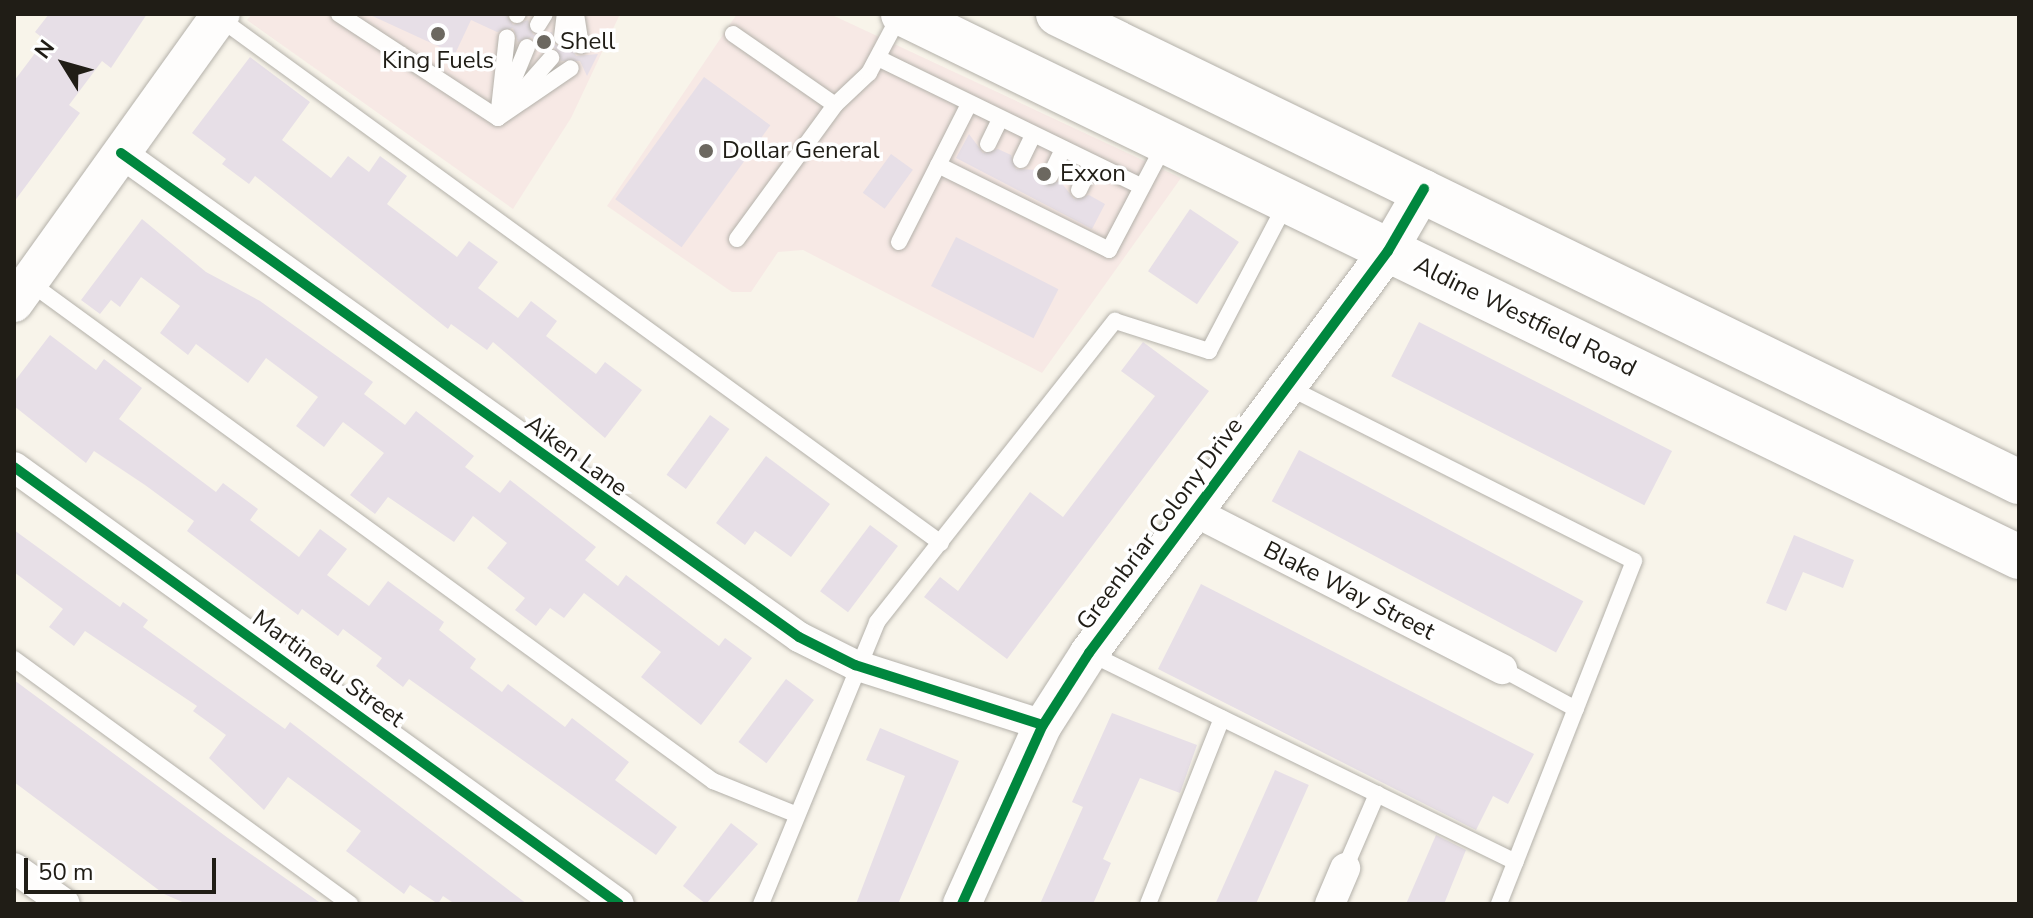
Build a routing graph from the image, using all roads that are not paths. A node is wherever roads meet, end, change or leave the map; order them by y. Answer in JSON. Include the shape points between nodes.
{"nodes":[{"id":1,"x":339,"y":14,"type":"edge"},
{"id":2,"x":565,"y":14,"type":"edge"},
{"id":3,"x":576,"y":14,"type":"edge"},
{"id":4,"x":902,"y":14,"type":"edge"},
{"id":5,"x":1058,"y":14,"type":"edge"},
{"id":6,"x":218,"y":15,"type":"edge"},
{"id":7,"x":733,"y":34,"type":"dead end"},
{"id":8,"x":507,"y":37,"type":"dead end"},
{"id":9,"x":562,"y":37,"type":"dead end"},
{"id":10,"x":581,"y":46,"type":"dead end"},
{"id":11,"x":527,"y":47,"type":"dead end"},
{"id":12,"x":551,"y":58,"type":"dead end"},
{"id":13,"x":878,"y":58,"type":"junction"},
{"id":14,"x":571,"y":68,"type":"dead end"},
{"id":15,"x":969,"y":104,"type":"junction"},
{"id":16,"x":835,"y":105,"type":"junction"},
{"id":17,"x":498,"y":118,"type":"junction"},
{"id":18,"x":1000,"y":119,"type":"junction"},
{"id":19,"x":1033,"y":135,"type":"junction"},
{"id":20,"x":988,"y":144,"type":"dead end"},
{"id":21,"x":1165,"y":144,"type":"junction"},
{"id":22,"x":1063,"y":149,"type":"junction"},
{"id":23,"x":121,"y":153,"type":"junction"},
{"id":24,"x":1021,"y":160,"type":"dead end"},
{"id":25,"x":1092,"y":163,"type":"junction"},
{"id":26,"x":938,"y":165,"type":"junction"},
{"id":27,"x":1050,"y":176,"type":"dead end"},
{"id":28,"x":1141,"y":186,"type":"junction"},
{"id":29,"x":1424,"y":189,"type":"junction"},
{"id":30,"x":1079,"y":190,"type":"dead end"},
{"id":31,"x":1286,"y":204,"type":"junction"},
{"id":32,"x":737,"y":239,"type":"dead end"},
{"id":33,"x":899,"y":242,"type":"dead end"},
{"id":34,"x":1388,"y":251,"type":"junction"},
{"id":35,"x":21,"y":292,"type":"edge"},
{"id":36,"x":1288,"y":387,"type":"junction"},
{"id":37,"x":14,"y":467,"type":"edge"},
{"id":38,"x":2019,"y":482,"type":"edge"},
{"id":39,"x":1195,"y":512,"type":"junction"},
{"id":40,"x":941,"y":543,"type":"junction"},
{"id":41,"x":2019,"y":557,"type":"edge"},
{"id":42,"x":1089,"y":653,"type":"junction"},
{"id":43,"x":14,"y":659,"type":"edge"},
{"id":44,"x":855,"y":665,"type":"junction"},
{"id":45,"x":1502,"y":669,"type":"joint"},
{"id":46,"x":1576,"y":709,"type":"junction"},
{"id":47,"x":1222,"y":718,"type":"junction"},
{"id":48,"x":1043,"y":725,"type":"junction"},
{"id":49,"x":1377,"y":794,"type":"junction"},
{"id":50,"x":795,"y":814,"type":"junction"},
{"id":51,"x":1516,"y":862,"type":"junction"},
{"id":52,"x":14,"y":868,"type":"edge"},
{"id":53,"x":1345,"y":868,"type":"joint"},
{"id":54,"x":65,"y":904,"type":"edge"},
{"id":55,"x":350,"y":904,"type":"edge"},
{"id":56,"x":619,"y":904,"type":"edge"},
{"id":57,"x":761,"y":904,"type":"edge"},
{"id":58,"x":962,"y":904,"type":"edge"},
{"id":59,"x":1148,"y":904,"type":"edge"},
{"id":60,"x":1330,"y":904,"type":"edge"},
{"id":61,"x":1499,"y":904,"type":"edge"}],
"edges":[{"from":1,"to":17,"type":"lane"},
{"from":2,"to":9,"type":"lane"},
{"from":3,"to":10,"type":"lane"},
{"from":4,"to":13,"type":"lane"},
{"from":4,"to":21,"type":"main road","name":"Aldine Westfield Road"},
{"from":5,"to":29,"type":"main road","via":[[1317,146]]},
{"from":6,"to":23,"type":"street"},
{"from":6,"to":40,"type":"lane"},
{"from":7,"to":16,"type":"lane"},
{"from":8,"to":17,"type":"lane"},
{"from":11,"to":17,"type":"lane"},
{"from":12,"to":17,"type":"lane"},
{"from":13,"to":15,"type":"lane"},
{"from":13,"to":16,"type":"lane"},
{"from":14,"to":17,"type":"lane"},
{"from":15,"to":18,"type":"lane"},
{"from":15,"to":26,"type":"lane"},
{"from":16,"to":32,"type":"lane"},
{"from":18,"to":19,"type":"lane"},
{"from":18,"to":20,"type":"lane"},
{"from":19,"to":22,"type":"lane"},
{"from":19,"to":24,"type":"lane"},
{"from":21,"to":28,"type":"lane"},
{"from":21,"to":31,"type":"main road","name":"Aldine Westfield Road"},
{"from":22,"to":25,"type":"lane"},
{"from":22,"to":27,"type":"lane"},
{"from":23,"to":35,"type":"street"},
{"from":23,"to":44,"type":"street","name":"Aiken Lane","via":[[734,594]]},
{"from":25,"to":28,"type":"lane"},
{"from":25,"to":30,"type":"lane"},
{"from":26,"to":28,"type":"lane","via":[[1006,191],[1109,250]]},
{"from":26,"to":33,"type":"lane"},
{"from":29,"to":34,"type":"street","name":"Greenbriar Colony Drive"},
{"from":29,"to":38,"type":"main road"},
{"from":31,"to":34,"type":"main road","name":"Aldine Westfield Road"},
{"from":31,"to":40,"type":"lane","via":[[1209,351],[1115,321]]},
{"from":34,"to":36,"type":"street","name":"Greenbriar Colony Drive"},
{"from":34,"to":41,"type":"main road","name":"Aldine Westfield Road"},
{"from":35,"to":50,"type":"lane","via":[[713,781]]},
{"from":36,"to":39,"type":"street","name":"Greenbriar Colony Drive"},
{"from":36,"to":46,"type":"lane","via":[[1634,561]]},
{"from":37,"to":56,"type":"street","name":"Martineau Street"},
{"from":39,"to":42,"type":"street","name":"Greenbriar Colony Drive"},
{"from":39,"to":45,"type":"street","name":"Blake Way Street"},
{"from":40,"to":44,"type":"lane","via":[[877,622]]},
{"from":42,"to":47,"type":"lane"},
{"from":42,"to":48,"type":"street","name":"Greenbriar Colony Drive"},
{"from":43,"to":55,"type":"lane"},
{"from":44,"to":48,"type":"street","name":"Aiken Lane"},
{"from":44,"to":50,"type":"lane"},
{"from":45,"to":46,"type":"lane"},
{"from":46,"to":51,"type":"lane"},
{"from":47,"to":49,"type":"lane"},
{"from":47,"to":59,"type":"lane"},
{"from":48,"to":58,"type":"street","name":"Greenbriar Colony Drive"},
{"from":49,"to":51,"type":"lane"},
{"from":49,"to":53,"type":"lane"},
{"from":50,"to":57,"type":"lane"},
{"from":51,"to":61,"type":"lane"},
{"from":52,"to":54,"type":"street"},
{"from":53,"to":60,"type":"street"}]}
